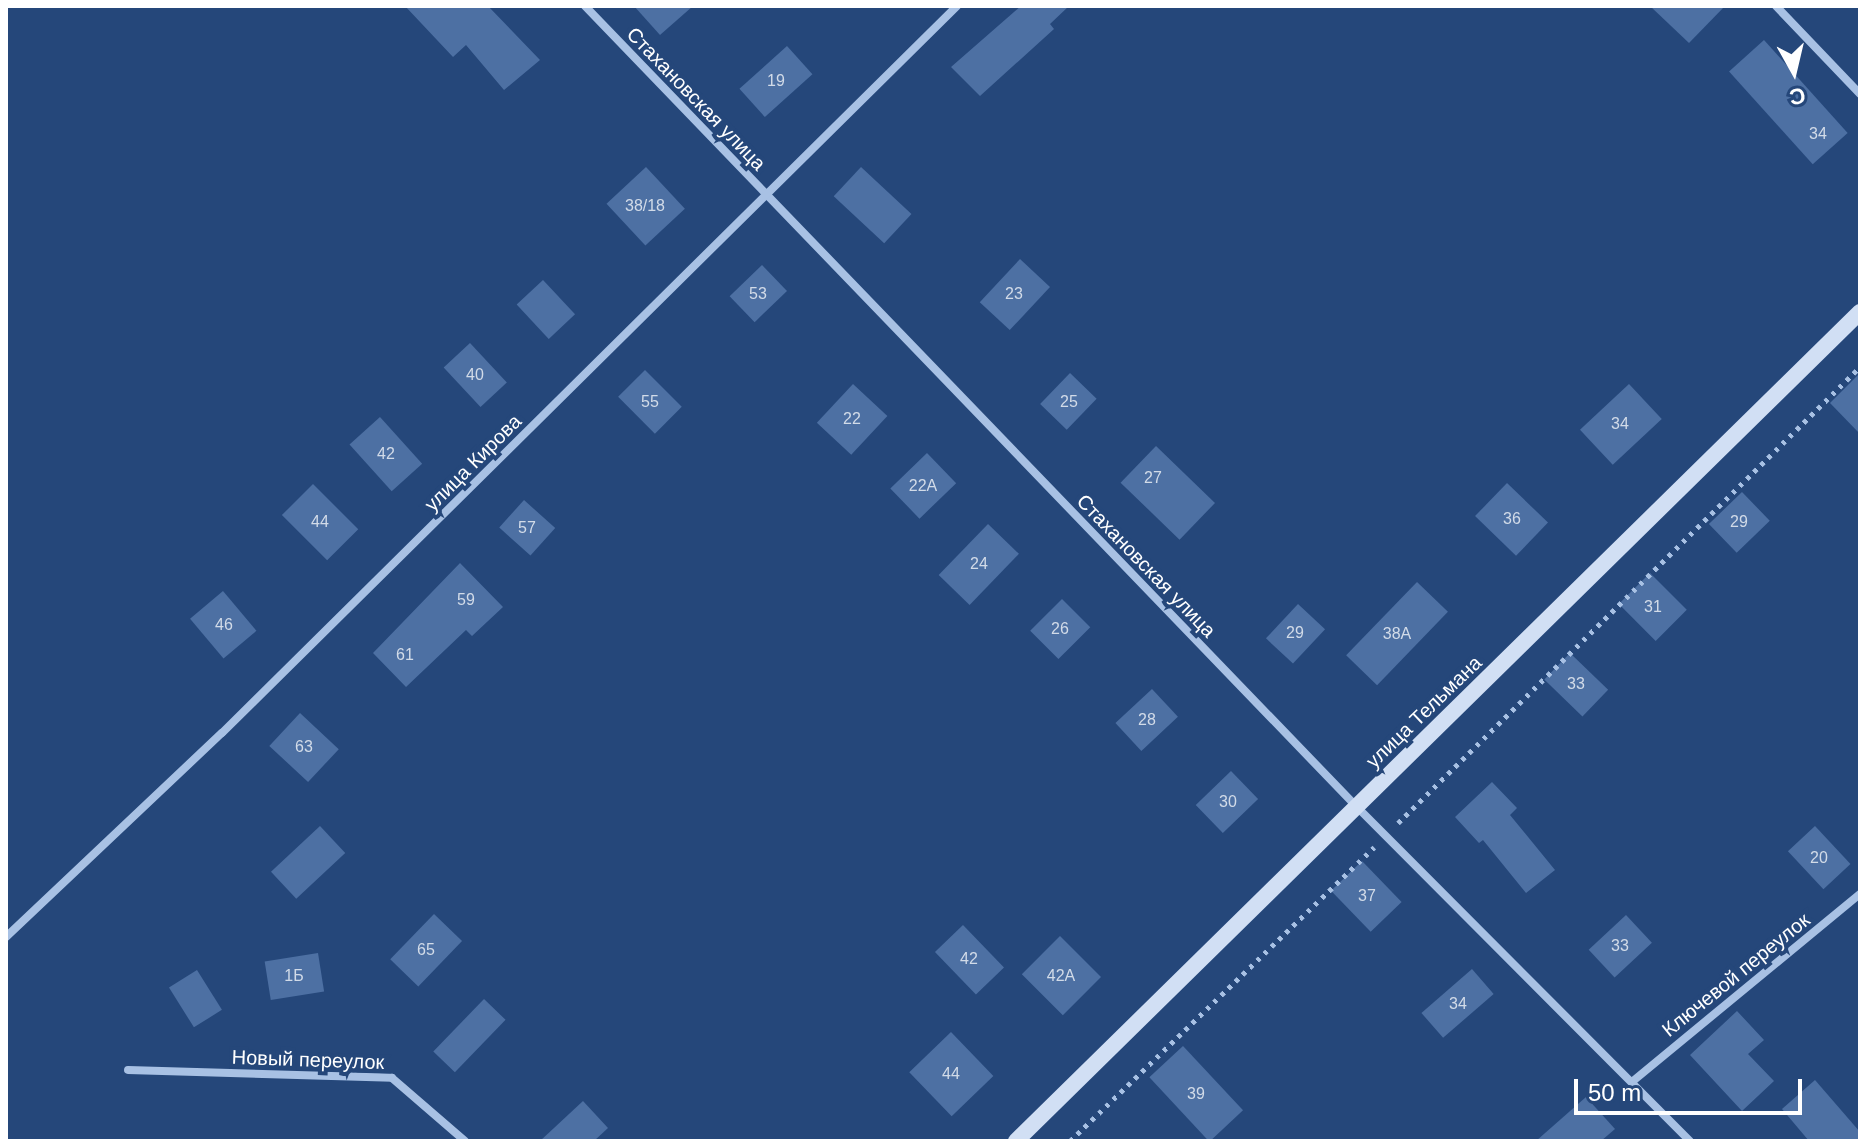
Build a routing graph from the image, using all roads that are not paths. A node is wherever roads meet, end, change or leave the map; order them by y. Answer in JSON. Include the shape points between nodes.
{"nodes":[{"id":1,"x":585,"y":6,"type":"edge"},
{"id":2,"x":957,"y":6,"type":"edge"},
{"id":3,"x":1776,"y":6,"type":"edge"},
{"id":4,"x":1860,"y":94,"type":"edge"},
{"id":5,"x":767,"y":195,"type":"junction"},
{"id":6,"x":1860,"y":312,"type":"edge"},
{"id":7,"x":1356,"y":806,"type":"junction"},
{"id":8,"x":1860,"y":894,"type":"edge"},
{"id":9,"x":6,"y":937,"type":"edge"},
{"id":10,"x":128,"y":1070,"type":"dead end"},
{"id":11,"x":1633,"y":1081,"type":"junction"},
{"id":12,"x":465,"y":1141,"type":"edge"},
{"id":13,"x":1016,"y":1141,"type":"edge"},
{"id":14,"x":1690,"y":1141,"type":"edge"}],
"edges":[{"from":1,"to":5,"type":"street","name":"Стахановская улица"},
{"from":2,"to":5,"type":"street","name":"улица Кирова"},
{"from":3,"to":4,"type":"street"},
{"from":5,"to":7,"type":"street","name":"Стахановская улица"},
{"from":5,"to":9,"type":"street","name":"улица Кирова","via":[[222,733]]},
{"from":6,"to":7,"type":"street","name":"улица Тельмана"},
{"from":7,"to":11,"type":"street","name":"Стахановская улица"},
{"from":7,"to":13,"type":"street","name":"улица Тельмана"},
{"from":8,"to":11,"type":"street","name":"Ключевой переулок"},
{"from":10,"to":12,"type":"street","name":"Новый переулок","via":[[392,1078]]},
{"from":11,"to":14,"type":"street","name":"Стахановская улица"}]}
